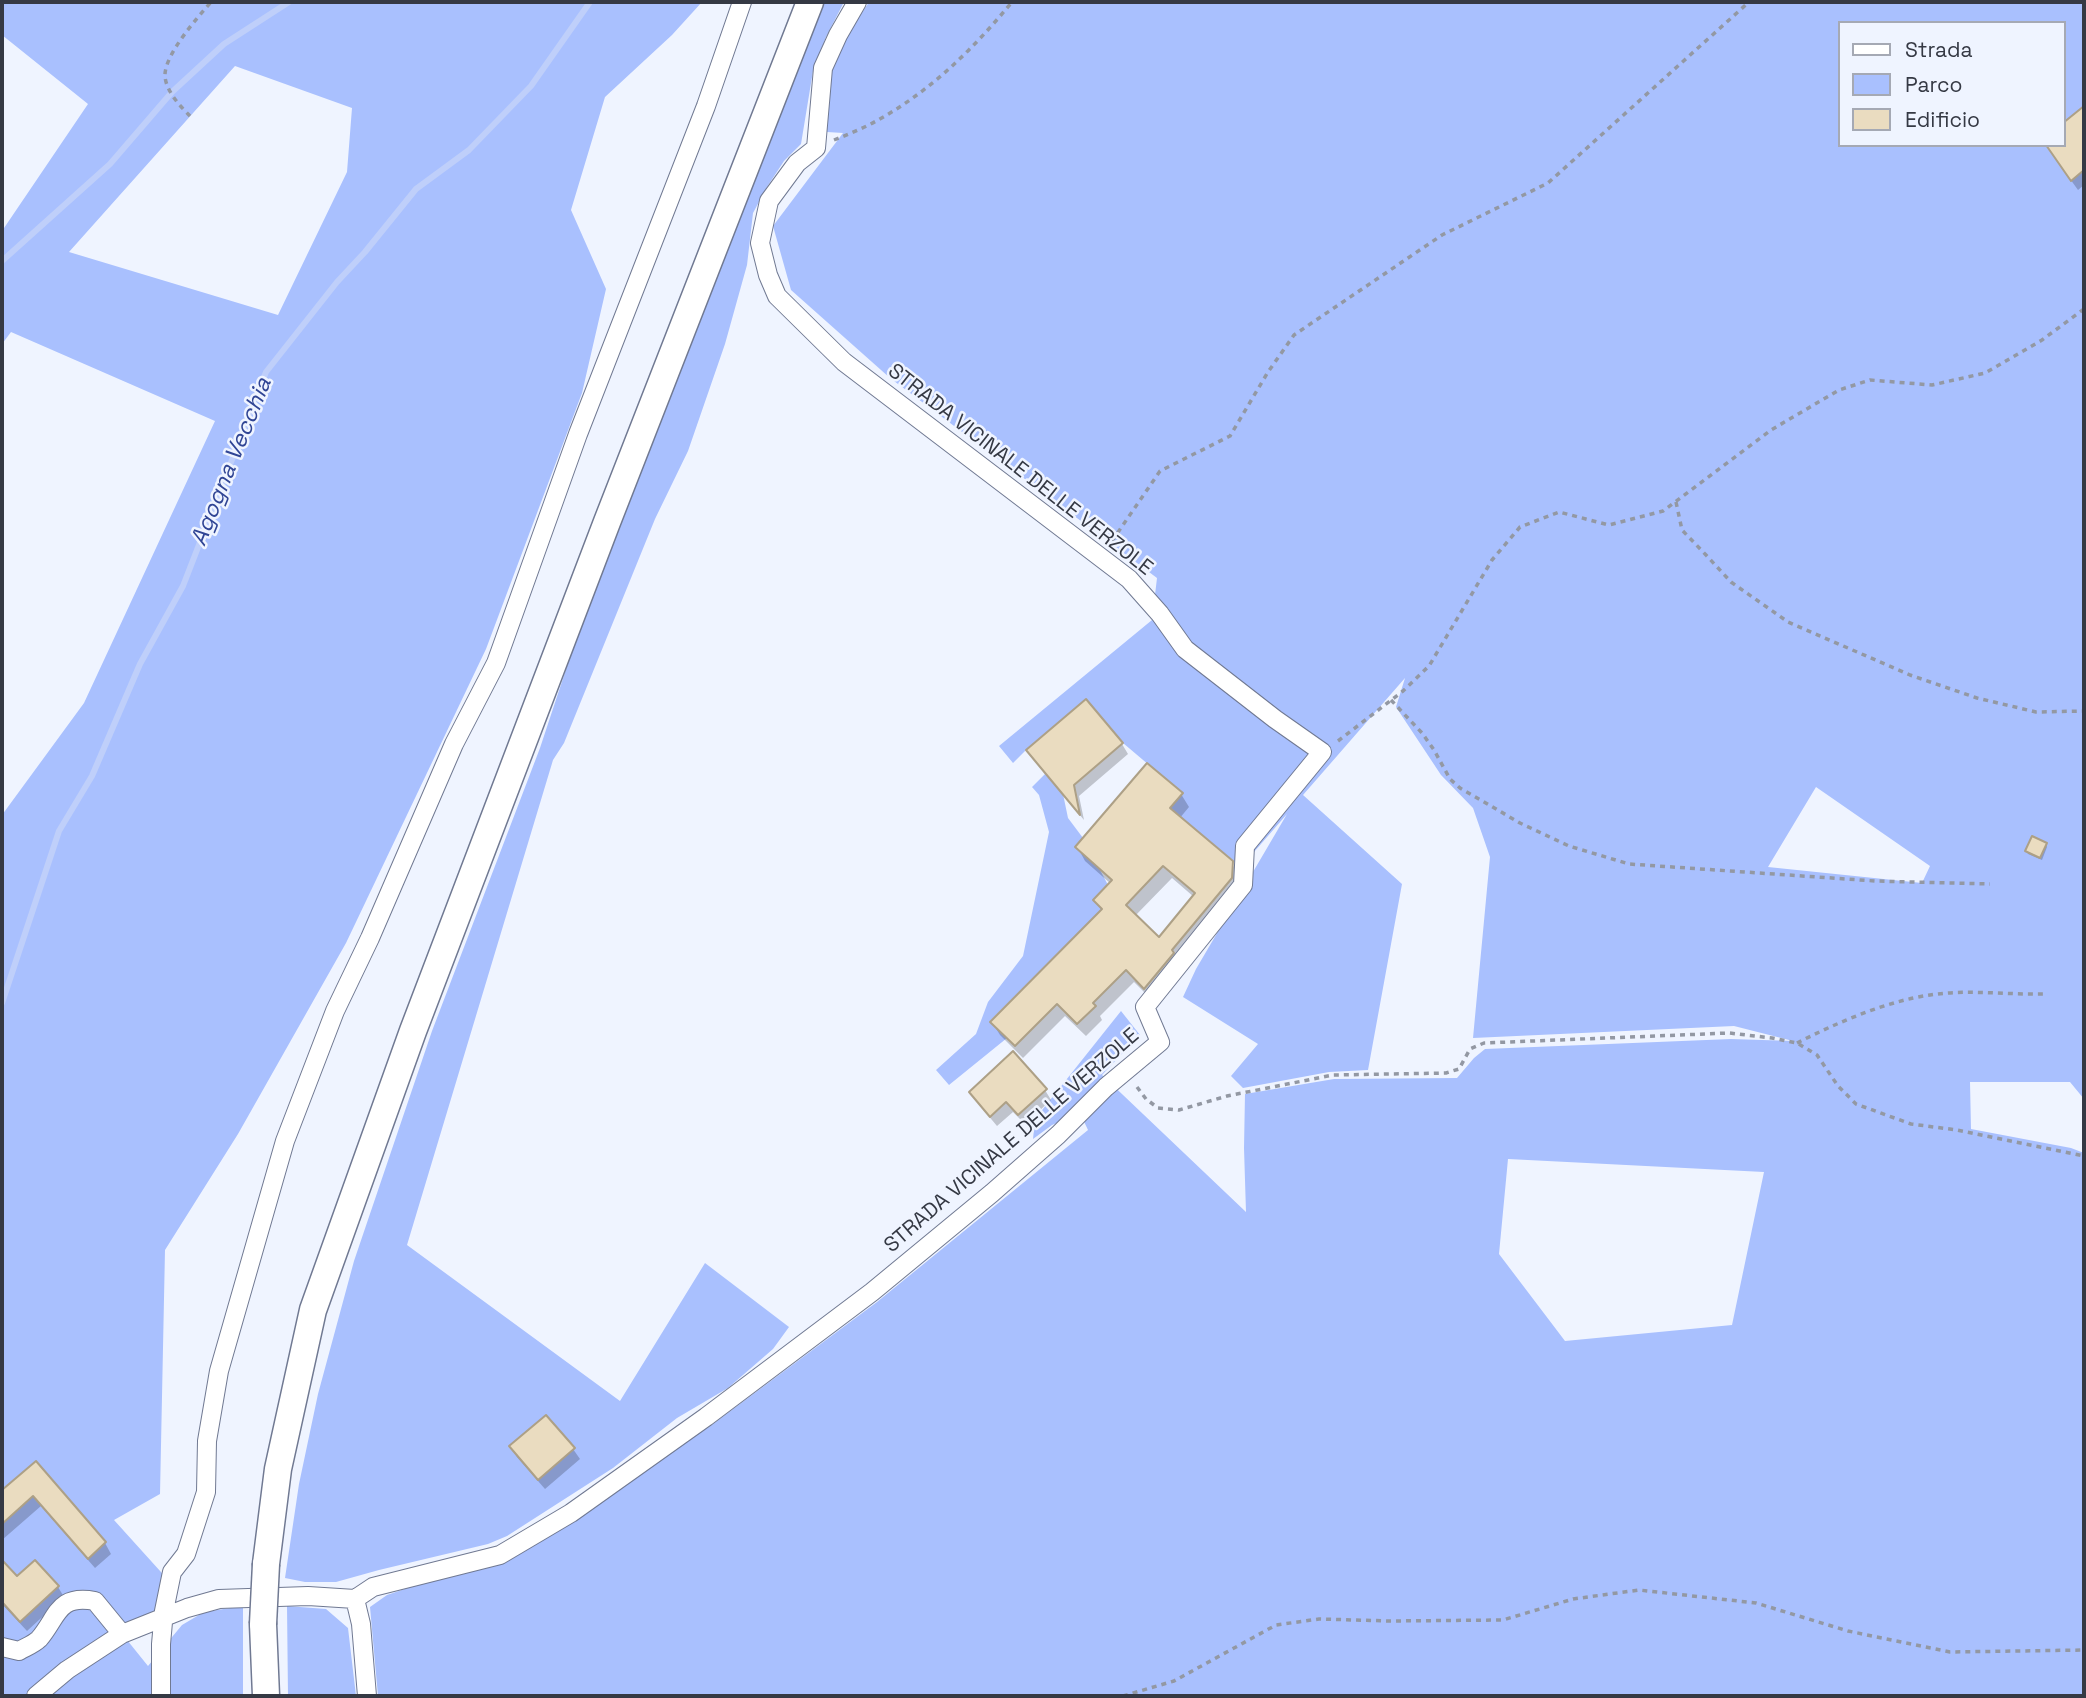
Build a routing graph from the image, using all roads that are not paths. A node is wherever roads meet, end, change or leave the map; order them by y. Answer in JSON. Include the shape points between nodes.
{"nodes":[{"id":1,"x":742,"y":2,"type":"edge"},
{"id":2,"x":810,"y":2,"type":"edge"},
{"id":3,"x":857,"y":2,"type":"edge"},
{"id":4,"x":355,"y":1599,"type":"junction"},
{"id":5,"x":164,"y":1618,"type":"junction"},
{"id":6,"x":122,"y":1634,"type":"junction"},
{"id":7,"x":2,"y":1647,"type":"edge"},
{"id":8,"x":36,"y":1696,"type":"edge"},
{"id":9,"x":161,"y":1696,"type":"edge"},
{"id":10,"x":266,"y":1696,"type":"edge"},
{"id":11,"x":367,"y":1696,"type":"edge"}],
"edges":[{"from":1,"to":5,"type":"street","via":[[496,663],[454,744],[335,1011],[285,1141],[219,1371],[207,1441],[206,1492],[186,1554],[172,1572]]},
{"from":2,"to":10,"type":"main road","bridge":true,"via":[[412,1031],[313,1310],[278,1469],[266,1564]]},
{"from":3,"to":4,"type":"street","name":"STRADA VICINALE DELLE VERZOLE","via":[[823,68],[816,148],[797,163],[769,201],[760,243],[777,296],[844,362],[1129,579],[1185,649],[1322,752],[1245,846],[1242,884],[1145,1007],[1160,1042],[992,1193],[872,1292],[571,1513],[500,1555],[373,1587]]},
{"from":4,"to":5,"type":"street","via":[[219,1599]]},
{"from":4,"to":11,"type":"street"},
{"from":5,"to":6,"type":"street"},
{"from":5,"to":9,"type":"street"},
{"from":6,"to":7,"type":"street","via":[[95,1601],[80,1598],[59,1608],[38,1641],[19,1651]]},
{"from":6,"to":8,"type":"street"}]}
